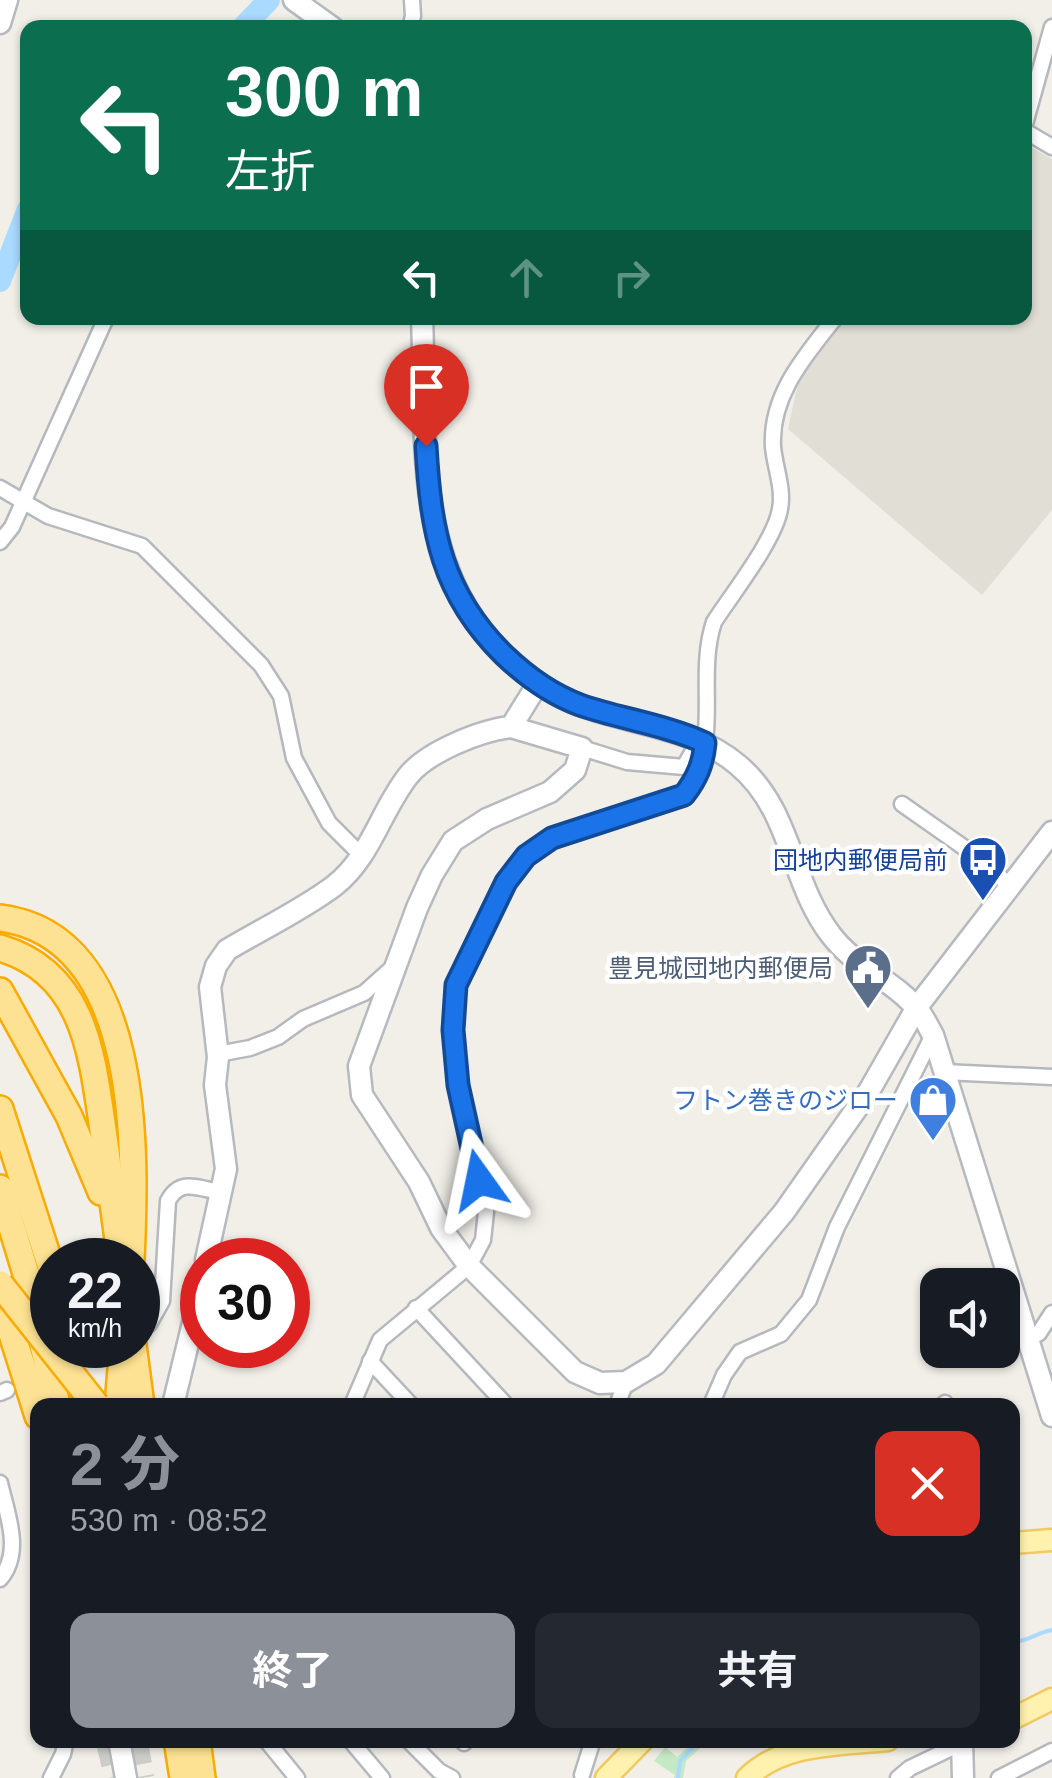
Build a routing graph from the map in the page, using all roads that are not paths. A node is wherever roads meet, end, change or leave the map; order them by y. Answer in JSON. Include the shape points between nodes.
{"nodes":[{"id":1,"x":7,"y":0,"type":"edge"},
{"id":2,"x":300,"y":4,"type":"edge"},
{"id":3,"x":322,"y":20,"type":"edge"},
{"id":4,"x":0,"y":23,"type":"edge"},
{"id":5,"x":1052,"y":28,"type":"edge"},
{"id":6,"x":1032,"y":101,"type":"edge"},
{"id":7,"x":103,"y":325,"type":"edge"},
{"id":8,"x":422,"y":325,"type":"edge"},
{"id":9,"x":830,"y":325,"type":"edge"},
{"id":10,"x":0,"y":488,"type":"edge"},
{"id":11,"x":22,"y":503,"type":"junction"},
{"id":12,"x":0,"y":542,"type":"edge"},
{"id":13,"x":537,"y":685,"type":"junction"},
{"id":14,"x":511,"y":726,"type":"junction"},
{"id":15,"x":699,"y":747,"type":"junction"},
{"id":16,"x":582,"y":748,"type":"junction"},
{"id":17,"x":902,"y":804,"type":"dead end"},
{"id":18,"x":1052,"y":832,"type":"edge"},
{"id":19,"x":362,"y":857,"type":"junction"},
{"id":20,"x":1010,"y":886,"type":"junction"},
{"id":21,"x":0,"y":918,"type":"edge"},
{"id":22,"x":6,"y":949,"type":"edge"},
{"id":23,"x":400,"y":961,"type":"junction"},
{"id":24,"x":0,"y":992,"type":"edge"},
{"id":25,"x":917,"y":1008,"type":"junction"},
{"id":26,"x":932,"y":1035,"type":"junction"},
{"id":27,"x":218,"y":1054,"type":"junction"},
{"id":28,"x":944,"y":1072,"type":"junction"},
{"id":29,"x":1052,"y":1077,"type":"edge"},
{"id":30,"x":0,"y":1108,"type":"edge"},
{"id":31,"x":0,"y":1188,"type":"edge"},
{"id":32,"x":219,"y":1192,"type":"junction"},
{"id":33,"x":42,"y":1238,"type":"edge"},
{"id":34,"x":114,"y":1238,"type":"edge"},
{"id":35,"x":117,"y":1238,"type":"edge"},
{"id":36,"x":132,"y":1238,"type":"edge"},
{"id":37,"x":210,"y":1238,"type":"edge"},
{"id":38,"x":468,"y":1266,"type":"junction"},
{"id":39,"x":0,"y":1284,"type":"edge"},
{"id":40,"x":0,"y":1296,"type":"edge"},
{"id":41,"x":160,"y":1305,"type":"edge"},
{"id":42,"x":0,"y":1306,"type":"edge"},
{"id":43,"x":416,"y":1308,"type":"junction"},
{"id":44,"x":1052,"y":1313,"type":"edge"},
{"id":45,"x":30,"y":1315,"type":"edge"},
{"id":46,"x":30,"y":1327,"type":"edge"},
{"id":47,"x":1029,"y":1339,"type":"junction"},
{"id":48,"x":370,"y":1361,"type":"junction"},
{"id":49,"x":68,"y":1368,"type":"edge"},
{"id":50,"x":74,"y":1368,"type":"edge"},
{"id":51,"x":121,"y":1368,"type":"edge"},
{"id":52,"x":136,"y":1368,"type":"edge"},
{"id":53,"x":181,"y":1368,"type":"edge"},
{"id":54,"x":626,"y":1382,"type":"junction"},
{"id":55,"x":32,"y":1398,"type":"edge"},
{"id":56,"x":55,"y":1398,"type":"edge"},
{"id":57,"x":79,"y":1398,"type":"edge"},
{"id":58,"x":92,"y":1398,"type":"edge"},
{"id":59,"x":119,"y":1398,"type":"edge"},
{"id":60,"x":140,"y":1398,"type":"edge"},
{"id":61,"x":174,"y":1398,"type":"edge"},
{"id":62,"x":355,"y":1398,"type":"edge"},
{"id":63,"x":404,"y":1398,"type":"edge"},
{"id":64,"x":500,"y":1398,"type":"edge"},
{"id":65,"x":620,"y":1398,"type":"edge"},
{"id":66,"x":714,"y":1398,"type":"edge"},
{"id":67,"x":1052,"y":1416,"type":"edge"},
{"id":68,"x":0,"y":1483,"type":"edge"},
{"id":69,"x":1052,"y":1540,"type":"edge"},
{"id":70,"x":1020,"y":1542,"type":"edge"},
{"id":71,"x":0,"y":1579,"type":"edge"},
{"id":72,"x":1050,"y":1705,"type":"edge"},
{"id":73,"x":1020,"y":1715,"type":"edge"},
{"id":74,"x":64,"y":1748,"type":"edge"},
{"id":75,"x":120,"y":1748,"type":"edge"},
{"id":76,"x":178,"y":1748,"type":"edge"},
{"id":77,"x":198,"y":1748,"type":"edge"},
{"id":78,"x":273,"y":1748,"type":"edge"},
{"id":79,"x":357,"y":1748,"type":"edge"},
{"id":80,"x":416,"y":1748,"type":"edge"},
{"id":81,"x":590,"y":1748,"type":"edge"},
{"id":82,"x":635,"y":1748,"type":"edge"},
{"id":83,"x":812,"y":1748,"type":"edge"},
{"id":84,"x":952,"y":1748,"type":"edge"},
{"id":85,"x":962,"y":1748,"type":"edge"},
{"id":86,"x":1052,"y":1752,"type":"edge"},
{"id":87,"x":582,"y":1775,"type":"dead end"},
{"id":88,"x":908,"y":1775,"type":"edge"},
{"id":89,"x":51,"y":1778,"type":"edge"},
{"id":90,"x":126,"y":1778,"type":"edge"},
{"id":91,"x":183,"y":1778,"type":"edge"},
{"id":92,"x":202,"y":1778,"type":"edge"},
{"id":93,"x":298,"y":1778,"type":"edge"},
{"id":94,"x":382,"y":1778,"type":"edge"},
{"id":95,"x":452,"y":1778,"type":"edge"},
{"id":96,"x":606,"y":1778,"type":"edge"},
{"id":97,"x":747,"y":1778,"type":"edge"},
{"id":98,"x":963,"y":1778,"type":"edge"},
{"id":99,"x":999,"y":1778,"type":"edge"}],
"edges":[{"from":1,"to":4,"type":"street"},
{"from":2,"to":3,"type":"street"},
{"from":5,"to":6,"type":"street"},
{"from":7,"to":11,"type":"street"},
{"from":8,"to":13,"type":"street","via":[[429,491],[439,549],[474,621]]},
{"from":9,"to":15,"type":"street","via":[[783,392],[773,442],[780,512],[709,636],[708,708]]},
{"from":10,"to":11,"type":"street"},
{"from":11,"to":12,"type":"street"},
{"from":11,"to":19,"type":"street","via":[[142,546],[261,665],[281,696],[294,758],[329,822]]},
{"from":13,"to":14,"type":"street"},
{"from":13,"to":15,"type":"street"},
{"from":14,"to":16,"type":"street"},
{"from":14,"to":19,"type":"street","via":[[486,730],[421,763]]},
{"from":15,"to":16,"type":"street","via":[[684,767]]},
{"from":15,"to":25,"type":"street","via":[[738,764],[775,808],[814,911],[832,937]]},
{"from":15,"to":38,"type":"street","via":[[699,771],[684,795],[552,838],[526,856],[506,882],[456,985],[458,1085],[486,1212],[483,1240]]},
{"from":16,"to":23,"type":"street","via":[[575,770],[550,792],[452,840]]},
{"from":17,"to":20,"type":"street"},
{"from":18,"to":20,"type":"street"},
{"from":19,"to":27,"type":"street","via":[[334,886],[227,950],[210,987]]},
{"from":20,"to":25,"type":"street"},
{"from":21,"to":36,"type":"highway","via":[[39,929],[71,952],[107,1009],[132,1134]]},
{"from":22,"to":35,"type":"highway","via":[[50,974],[74,1008],[90,1050]]},
{"from":23,"to":27,"type":"street","via":[[364,993],[278,1037]]},
{"from":23,"to":38,"type":"street","via":[[359,1066],[362,1096]]},
{"from":24,"to":34,"type":"highway","via":[[86,1152]]},
{"from":25,"to":26,"type":"street"},
{"from":25,"to":54,"type":"street","via":[[869,1091],[784,1212],[656,1364]]},
{"from":26,"to":28,"type":"street"},
{"from":26,"to":66,"type":"street","via":[[836,1227],[808,1300],[781,1334],[740,1352]]},
{"from":27,"to":32,"type":"street","via":[[226,1169]]},
{"from":28,"to":29,"type":"street"},
{"from":28,"to":47,"type":"street"},
{"from":30,"to":33,"type":"highway"},
{"from":31,"to":56,"type":"highway"},
{"from":32,"to":37,"type":"street"},
{"from":32,"to":41,"type":"street","via":[[183,1185],[168,1201]]},
{"from":38,"to":43,"type":"street"},
{"from":38,"to":54,"type":"street","via":[[574,1372],[600,1383]]},
{"from":39,"to":45,"type":"highway","bridge":true},
{"from":40,"to":55,"type":"highway"},
{"from":42,"to":46,"type":"highway","bridge":true},
{"from":43,"to":48,"type":"street","via":[[380,1340]]},
{"from":43,"to":64,"type":"street"},
{"from":44,"to":47,"type":"street"},
{"from":47,"to":67,"type":"street"},
{"from":48,"to":62,"type":"street"},
{"from":48,"to":63,"type":"street"},
{"from":49,"to":57,"type":"highway"},
{"from":50,"to":58,"type":"highway","bridge":true},
{"from":51,"to":59,"type":"highway"},
{"from":52,"to":60,"type":"highway"},
{"from":53,"to":61,"type":"street"},
{"from":54,"to":65,"type":"street"},
{"from":68,"to":71,"type":"street","via":[[13,1544]]},
{"from":69,"to":70,"type":"main road"},
{"from":72,"to":73,"type":"main road"},
{"from":74,"to":89,"type":"street"},
{"from":75,"to":90,"type":"street"},
{"from":76,"to":91,"type":"highway"},
{"from":77,"to":92,"type":"highway"},
{"from":78,"to":93,"type":"street"},
{"from":79,"to":94,"type":"street"},
{"from":80,"to":95,"type":"street"},
{"from":81,"to":87,"type":"street"},
{"from":82,"to":96,"type":"main road"},
{"from":83,"to":97,"type":"main road","via":[[767,1762]]},
{"from":84,"to":88,"type":"street"},
{"from":85,"to":98,"type":"street"},
{"from":86,"to":99,"type":"street"}]}
